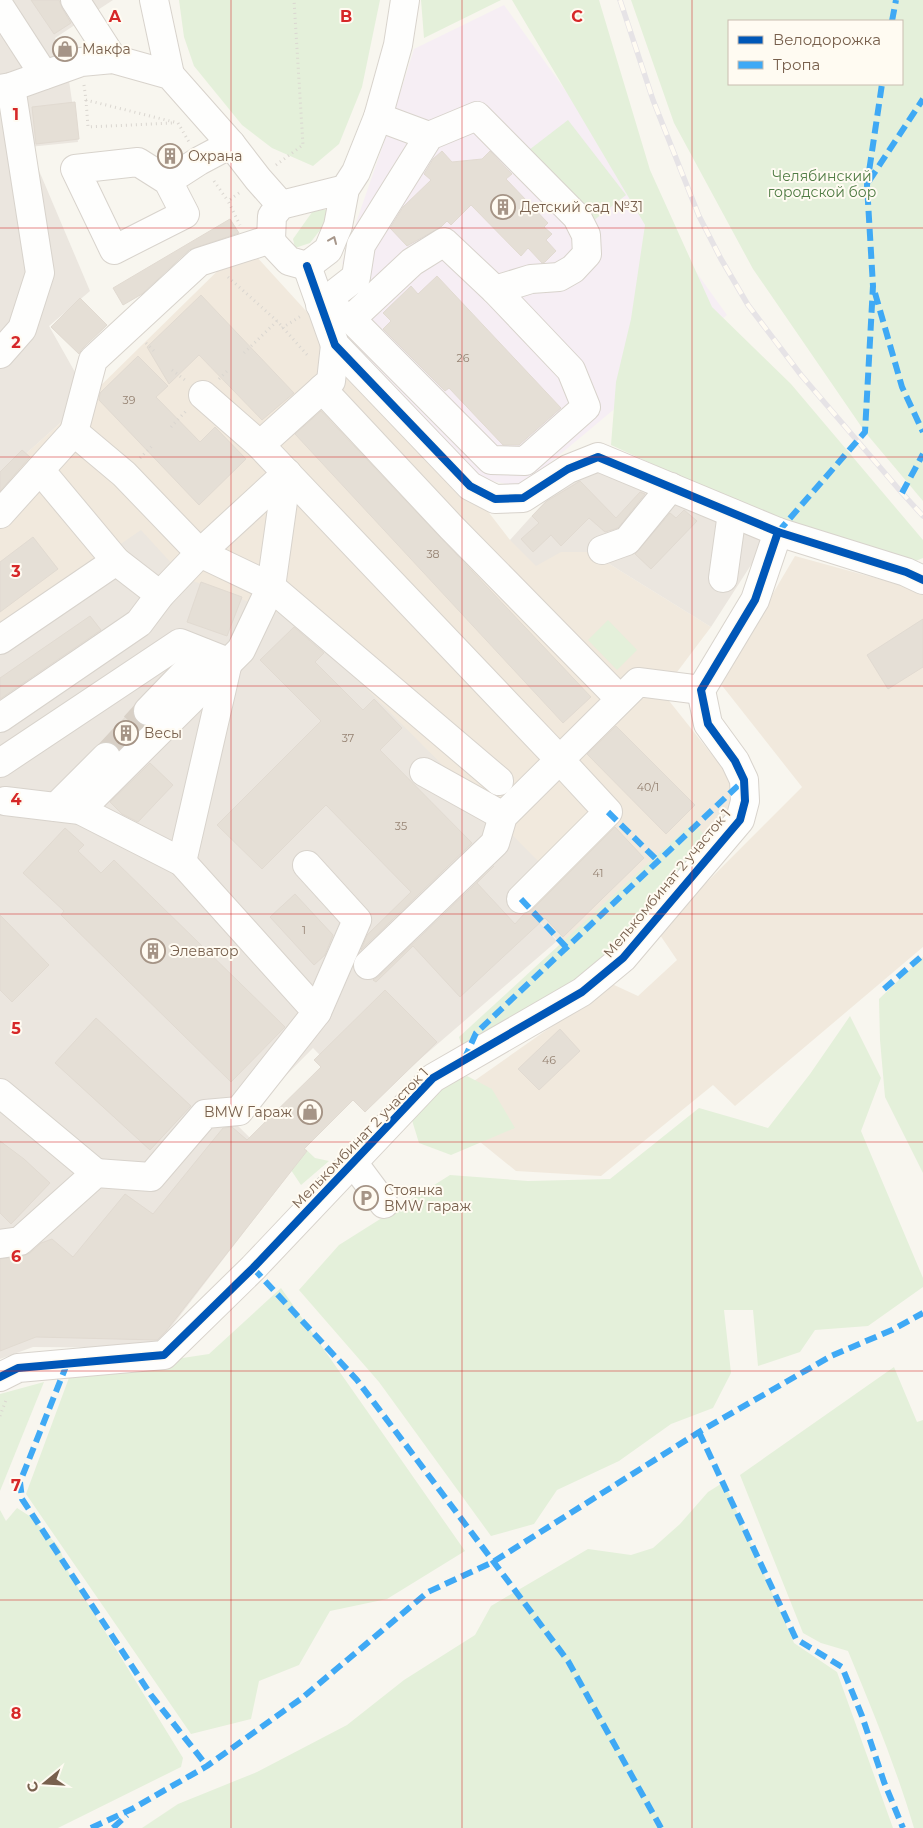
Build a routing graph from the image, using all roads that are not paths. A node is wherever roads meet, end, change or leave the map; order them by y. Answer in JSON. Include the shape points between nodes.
{"nodes":[{"id":1,"x":75,"y":0,"type":"edge"},
{"id":2,"x":154,"y":0,"type":"edge"},
{"id":3,"x":405,"y":0,"type":"edge"},
{"id":4,"x":0,"y":7,"type":"edge"},
{"id":5,"x":113,"y":59,"type":"junction"},
{"id":6,"x":44,"y":75,"type":"junction"},
{"id":7,"x":170,"y":75,"type":"junction"},
{"id":8,"x":5,"y":88,"type":"edge"},
{"id":9,"x":378,"y":117,"type":"junction"},
{"id":10,"x":429,"y":136,"type":"junction"},
{"id":11,"x":231,"y":144,"type":"junction"},
{"id":12,"x":168,"y":181,"type":"dead end"},
{"id":13,"x":345,"y":189,"type":"junction"},
{"id":14,"x":281,"y":205,"type":"junction"},
{"id":15,"x":271,"y":238,"type":"junction"},
{"id":16,"x":307,"y":266,"type":"junction"},
{"id":17,"x":495,"y":290,"type":"junction"},
{"id":18,"x":320,"y":305,"type":"junction"},
{"id":19,"x":351,"y":319,"type":"junction"},
{"id":20,"x":335,"y":345,"type":"junction"},
{"id":21,"x":0,"y":354,"type":"edge"},
{"id":22,"x":322,"y":388,"type":"junction"},
{"id":23,"x":203,"y":395,"type":"dead end"},
{"id":24,"x":74,"y":432,"type":"junction"},
{"id":25,"x":260,"y":445,"type":"junction"},
{"id":26,"x":40,"y":470,"type":"junction"},
{"id":27,"x":287,"y":473,"type":"junction"},
{"id":28,"x":671,"y":487,"type":"junction"},
{"id":29,"x":732,"y":513,"type":"junction"},
{"id":30,"x":0,"y":514,"type":"edge"},
{"id":31,"x":778,"y":532,"type":"junction"},
{"id":32,"x":602,"y":550,"type":"dead end"},
{"id":33,"x":200,"y":553,"type":"junction"},
{"id":34,"x":116,"y":561,"type":"junction"},
{"id":35,"x":723,"y":578,"type":"dead end"},
{"id":36,"x":923,"y":580,"type":"edge"},
{"id":37,"x":271,"y":586,"type":"junction"},
{"id":38,"x":160,"y":595,"type":"junction"},
{"id":39,"x":0,"y":640,"type":"edge"},
{"id":40,"x":216,"y":657,"type":"junction"},
{"id":41,"x":702,"y":690,"type":"junction"},
{"id":42,"x":620,"y":699,"type":"junction"},
{"id":43,"x":148,"y":711,"type":"tunnel mouth"},
{"id":44,"x":0,"y":718,"type":"edge"},
{"id":45,"x":106,"y":756,"type":"tunnel mouth"},
{"id":46,"x":559,"y":759,"type":"junction"},
{"id":47,"x":0,"y":763,"type":"edge"},
{"id":48,"x":424,"y":772,"type":"dead end"},
{"id":49,"x":499,"y":781,"type":"dead end"},
{"id":50,"x":5,"y":801,"type":"dead end"},
{"id":51,"x":68,"y":808,"type":"junction"},
{"id":52,"x":503,"y":816,"type":"junction"},
{"id":53,"x":182,"y":862,"type":"junction"},
{"id":54,"x":307,"y":865,"type":"dead end"},
{"id":55,"x":521,"y":899,"type":"dead end"},
{"id":56,"x":368,"y":965,"type":"dead end"},
{"id":57,"x":318,"y":1012,"type":"junction"},
{"id":58,"x":0,"y":1093,"type":"edge"},
{"id":59,"x":352,"y":1161,"type":"junction"},
{"id":60,"x":96,"y":1173,"type":"junction"},
{"id":61,"x":384,"y":1204,"type":"dead end"},
{"id":62,"x":0,"y":1244,"type":"edge"},
{"id":63,"x":0,"y":1377,"type":"edge"}],
"edges":[{"from":1,"to":5,"type":"street"},
{"from":2,"to":7,"type":"street"},
{"from":3,"to":9,"type":"street","via":[[398,46]]},
{"from":4,"to":6,"type":"street"},
{"from":5,"to":6,"type":"street","via":[[81,62]]},
{"from":5,"to":7,"type":"street"},
{"from":6,"to":8,"type":"street"},
{"from":7,"to":11,"type":"street"},
{"from":8,"to":21,"type":"street","via":[[40,273],[22,329]]},
{"from":9,"to":10,"type":"street"},
{"from":9,"to":13,"type":"street","via":[[356,172]]},
{"from":10,"to":17,"type":"street","via":[[477,116],[577,217],[586,235],[586,254],[573,269],[559,277],[531,279]]},
{"from":10,"to":18,"type":"street","via":[[361,245],[356,277]]},
{"from":11,"to":12,"type":"street"},
{"from":11,"to":14,"type":"street"},
{"from":13,"to":14,"type":"street"},
{"from":16,"to":13,"type":"street","one_way":true,"via":[[328,250],[338,226]]},
{"from":14,"to":15,"type":"street","via":[[272,216]]},
{"from":15,"to":16,"type":"street","via":[[289,261]]},
{"from":15,"to":24,"type":"street","via":[[198,262],[93,360]]},
{"from":16,"to":18,"type":"street"},
{"from":17,"to":19,"type":"street","via":[[444,242],[412,262]]},
{"from":17,"to":19,"type":"street","via":[[571,370],[586,407],[525,462],[491,460]]},
{"from":18,"to":19,"type":"street","via":[[333,308]]},
{"from":18,"to":20,"type":"street"},
{"from":20,"to":22,"type":"street","via":[[330,381]]},
{"from":20,"to":28,"type":"street","via":[[470,486],[495,499],[523,498],[568,469],[598,457]]},
{"from":22,"to":25,"type":"street"},
{"from":22,"to":42,"type":"street","via":[[452,528]]},
{"from":23,"to":25,"type":"street"},
{"from":24,"to":26,"type":"street"},
{"from":24,"to":33,"type":"street","via":[[124,474]]},
{"from":25,"to":27,"type":"street"},
{"from":26,"to":30,"type":"street"},
{"from":26,"to":34,"type":"street"},
{"from":27,"to":33,"type":"street"},
{"from":27,"to":37,"type":"street"},
{"from":27,"to":46,"type":"street"},
{"from":28,"to":29,"type":"street"},
{"from":28,"to":32,"type":"street","via":[[627,541]]},
{"from":29,"to":31,"type":"street"},
{"from":29,"to":35,"type":"street"},
{"from":31,"to":36,"type":"street"},
{"from":31,"to":41,"type":"street","via":[[755,600]]},
{"from":33,"to":37,"type":"street"},
{"from":33,"to":38,"type":"street"},
{"from":34,"to":38,"type":"street"},
{"from":34,"to":39,"type":"street"},
{"from":37,"to":40,"type":"street","via":[[240,650]]},
{"from":37,"to":49,"type":"street"},
{"from":38,"to":44,"type":"street","via":[[139,623]]},
{"from":40,"to":43,"type":"street"},
{"from":40,"to":47,"type":"street","via":[[180,643]]},
{"from":40,"to":51,"type":"street"},
{"from":40,"to":53,"type":"street"},
{"from":41,"to":42,"type":"street","via":[[638,682]]},
{"from":41,"to":59,"type":"street","name":"Мелькомбинат 2 участок 1","via":[[708,724],[735,761],[744,780],[745,801],[740,820],[623,958],[582,992],[433,1078]]},
{"from":42,"to":46,"type":"street"},
{"from":45,"to":51,"type":"street"},
{"from":46,"to":52,"type":"street"},
{"from":46,"to":55,"type":"street","via":[[608,812]]},
{"from":48,"to":52,"type":"street"},
{"from":50,"to":51,"type":"street"},
{"from":51,"to":53,"type":"street"},
{"from":52,"to":56,"type":"street","via":[[495,843]]},
{"from":53,"to":57,"type":"street"},
{"from":54,"to":57,"type":"street","via":[[357,920]]},
{"from":57,"to":60,"type":"street","via":[[239,1111],[205,1114],[152,1177]]},
{"from":58,"to":60,"type":"street"},
{"from":59,"to":61,"type":"street"},
{"from":59,"to":63,"type":"street","name":"Мелькомбинат 2 участок 1","via":[[253,1268],[164,1355],[18,1368]]},
{"from":60,"to":62,"type":"street","via":[[20,1241]]}]}
